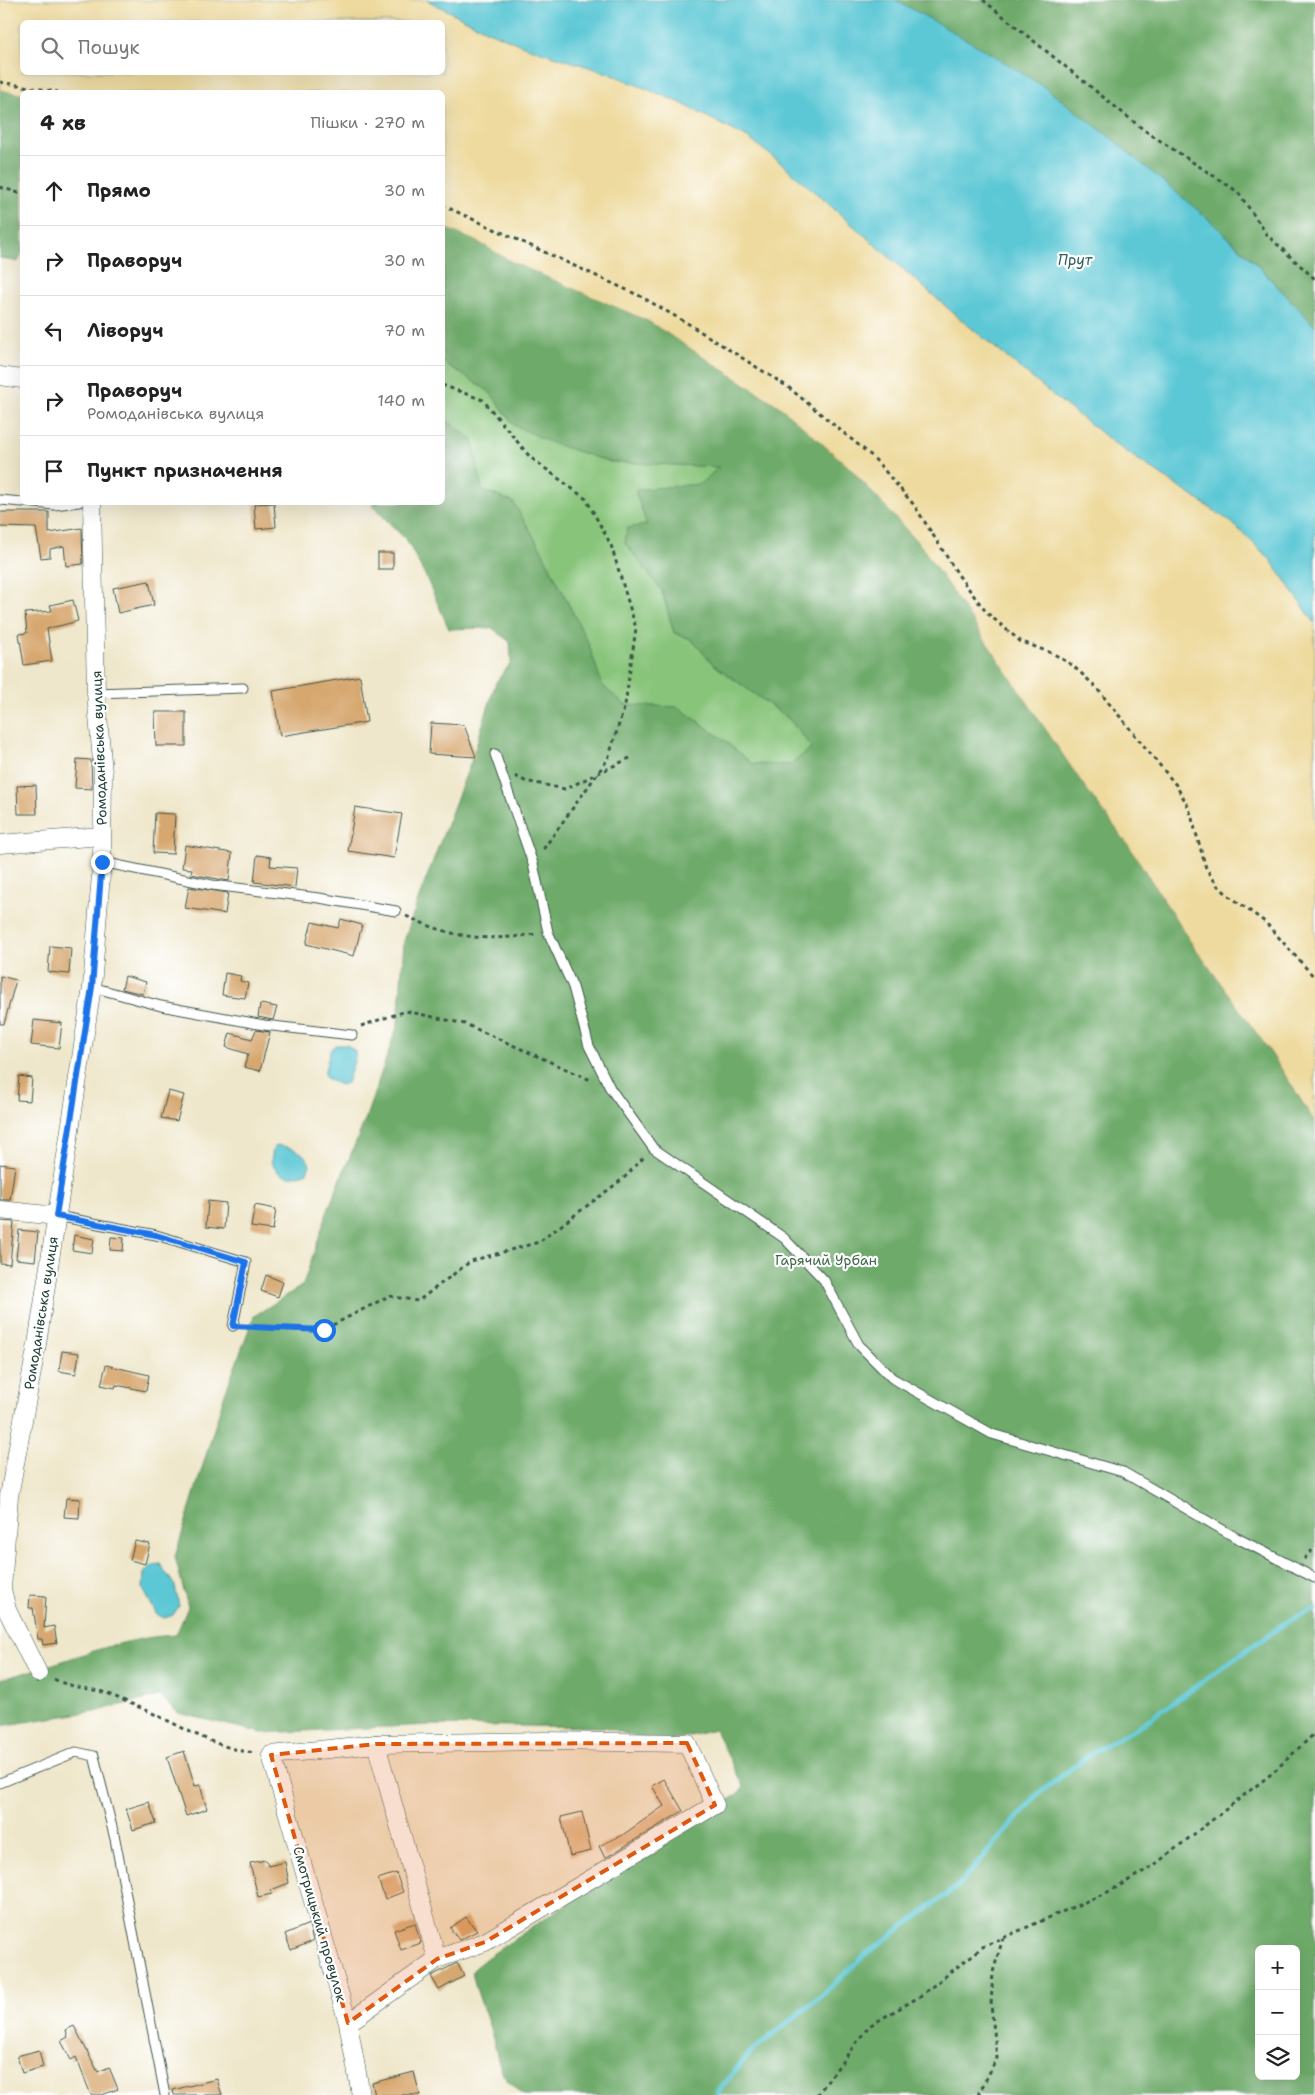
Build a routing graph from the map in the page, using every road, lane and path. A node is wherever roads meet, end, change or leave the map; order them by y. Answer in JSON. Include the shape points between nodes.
{"nodes":[{"id":1,"x":983,"y":0,"type":"edge"},
{"id":2,"x":0,"y":82,"type":"edge"},
{"id":3,"x":46,"y":90,"type":"edge"},
{"id":4,"x":0,"y":187,"type":"edge"},
{"id":5,"x":20,"y":193,"type":"edge"},
{"id":6,"x":445,"y":206,"type":"edge"},
{"id":7,"x":1315,"y":279,"type":"edge"},
{"id":8,"x":0,"y":376,"type":"edge"},
{"id":9,"x":20,"y":379,"type":"edge"},
{"id":10,"x":445,"y":386,"type":"edge"},
{"id":11,"x":0,"y":500,"type":"edge"},
{"id":12,"x":20,"y":502,"type":"edge"},
{"id":13,"x":92,"y":505,"type":"edge"},
{"id":14,"x":243,"y":688,"type":"dead end"},
{"id":15,"x":96,"y":693,"type":"junction"},
{"id":16,"x":495,"y":754,"type":"dead end"},
{"id":17,"x":632,"y":757,"type":"dead end"},
{"id":18,"x":500,"y":766,"type":"junction"},
{"id":19,"x":598,"y":774,"type":"junction"},
{"id":20,"x":102,"y":836,"type":"junction"},
{"id":21,"x":0,"y":844,"type":"edge"},
{"id":22,"x":102,"y":862,"type":"junction"},
{"id":23,"x":533,"y":864,"type":"junction"},
{"id":24,"x":396,"y":911,"type":"joint"},
{"id":25,"x":548,"y":932,"type":"junction"},
{"id":26,"x":1315,"y":978,"type":"edge"},
{"id":27,"x":92,"y":987,"type":"junction"},
{"id":28,"x":352,"y":1035,"type":"joint"},
{"id":29,"x":610,"y":1088,"type":"junction"},
{"id":30,"x":653,"y":1148,"type":"junction"},
{"id":31,"x":0,"y":1210,"type":"edge"},
{"id":32,"x":56,"y":1216,"type":"junction"},
{"id":33,"x":233,"y":1326,"type":"joint"},
{"id":34,"x":5,"y":1496,"type":"edge"},
{"id":35,"x":1315,"y":1578,"type":"edge"},
{"id":36,"x":1,"y":1589,"type":"edge"},
{"id":37,"x":38,"y":1673,"type":"joint"},
{"id":38,"x":1315,"y":1733,"type":"edge"},
{"id":39,"x":376,"y":1744,"type":"junction"},
{"id":40,"x":271,"y":1755,"type":"junction"},
{"id":41,"x":0,"y":1783,"type":"edge"},
{"id":42,"x":1003,"y":1938,"type":"junction"},
{"id":43,"x":438,"y":1958,"type":"junction"},
{"id":44,"x":348,"y":2023,"type":"junction"},
{"id":45,"x":165,"y":2095,"type":"edge"},
{"id":46,"x":361,"y":2095,"type":"edge"},
{"id":47,"x":817,"y":2095,"type":"edge"},
{"id":48,"x":978,"y":2095,"type":"edge"}],
"edges":[{"from":1,"to":7,"type":"path","via":[[1144,130],[1238,192],[1268,236]]},
{"from":2,"to":3,"type":"path"},
{"from":4,"to":5,"type":"path"},
{"from":6,"to":26,"type":"path","via":[[640,296],[687,323],[788,387],[873,456],[914,506],[987,613],[1020,641],[1054,654],[1094,685],[1176,785],[1189,808],[1206,868],[1217,885],[1266,922]]},
{"from":8,"to":9,"type":"street"},
{"from":10,"to":19,"type":"path","via":[[483,400],[530,458],[586,499],[611,545],[636,628],[625,705],[608,759]]},
{"from":11,"to":12,"type":"lane"},
{"from":13,"to":15,"type":"street","name":"Ромоданівська вулиця"},
{"from":14,"to":15,"type":"lane"},
{"from":15,"to":20,"type":"street","name":"Ромоданівська вулиця","via":[[103,773]]},
{"from":16,"to":18,"type":"lane"},
{"from":17,"to":19,"type":"path"},
{"from":18,"to":19,"type":"path","via":[[525,781],[565,789]]},
{"from":18,"to":23,"type":"lane"},
{"from":19,"to":23,"type":"path"},
{"from":20,"to":21,"type":"street"},
{"from":20,"to":22,"type":"street","name":"Ромоданівська вулиця"},
{"from":22,"to":24,"type":"lane","via":[[212,885]]},
{"from":22,"to":27,"type":"street","name":"Ромоданівська вулиця"},
{"from":23,"to":25,"type":"lane"},
{"from":24,"to":25,"type":"path","via":[[433,928],[462,936],[500,939]]},
{"from":25,"to":29,"type":"lane","via":[[573,987],[589,1046]]},
{"from":27,"to":28,"type":"lane","via":[[170,1008],[264,1025]]},
{"from":27,"to":32,"type":"street","name":"Ромоданівська вулиця"},
{"from":28,"to":29,"type":"path","via":[[362,1025],[406,1011],[465,1024]]},
{"from":29,"to":30,"type":"lane"},
{"from":30,"to":33,"type":"path","via":[[624,1178],[539,1242],[471,1262],[418,1300],[389,1296],[324,1330]]},
{"from":30,"to":35,"type":"lane","via":[[784,1238],[824,1280],[859,1345],[892,1378],[992,1434],[1123,1472],[1235,1537]]},
{"from":31,"to":32,"type":"street"},
{"from":32,"to":33,"type":"lane","via":[[156,1235],[246,1262]]},
{"from":32,"to":34,"type":"street","name":"Ромоданівська вулиця","via":[[37,1344]]},
{"from":34,"to":36,"type":"street","name":"Ромоданівська вулиця"},
{"from":36,"to":37,"type":"street","via":[[7,1610]]},
{"from":37,"to":40,"type":"path","via":[[70,1687],[96,1690],[218,1744]]},
{"from":38,"to":42,"type":"path","via":[[1270,1775],[1153,1866],[1110,1891]]},
{"from":39,"to":40,"type":"street"},
{"from":39,"to":43,"type":"street"},
{"from":39,"to":43,"type":"street","via":[[687,1742],[715,1805],[485,1942]]},
{"from":40,"to":44,"type":"street","name":"Смотрицький провулок"},
{"from":41,"to":45,"type":"lane","via":[[76,1752],[94,1756],[115,1840]]},
{"from":42,"to":47,"type":"path","via":[[984,1946],[919,1997],[870,2026]]},
{"from":42,"to":48,"type":"path","via":[[992,1972],[991,2005],[997,2058]]},
{"from":43,"to":44,"type":"street"},
{"from":44,"to":46,"type":"street","name":"Смотрицький провулок"}]}
